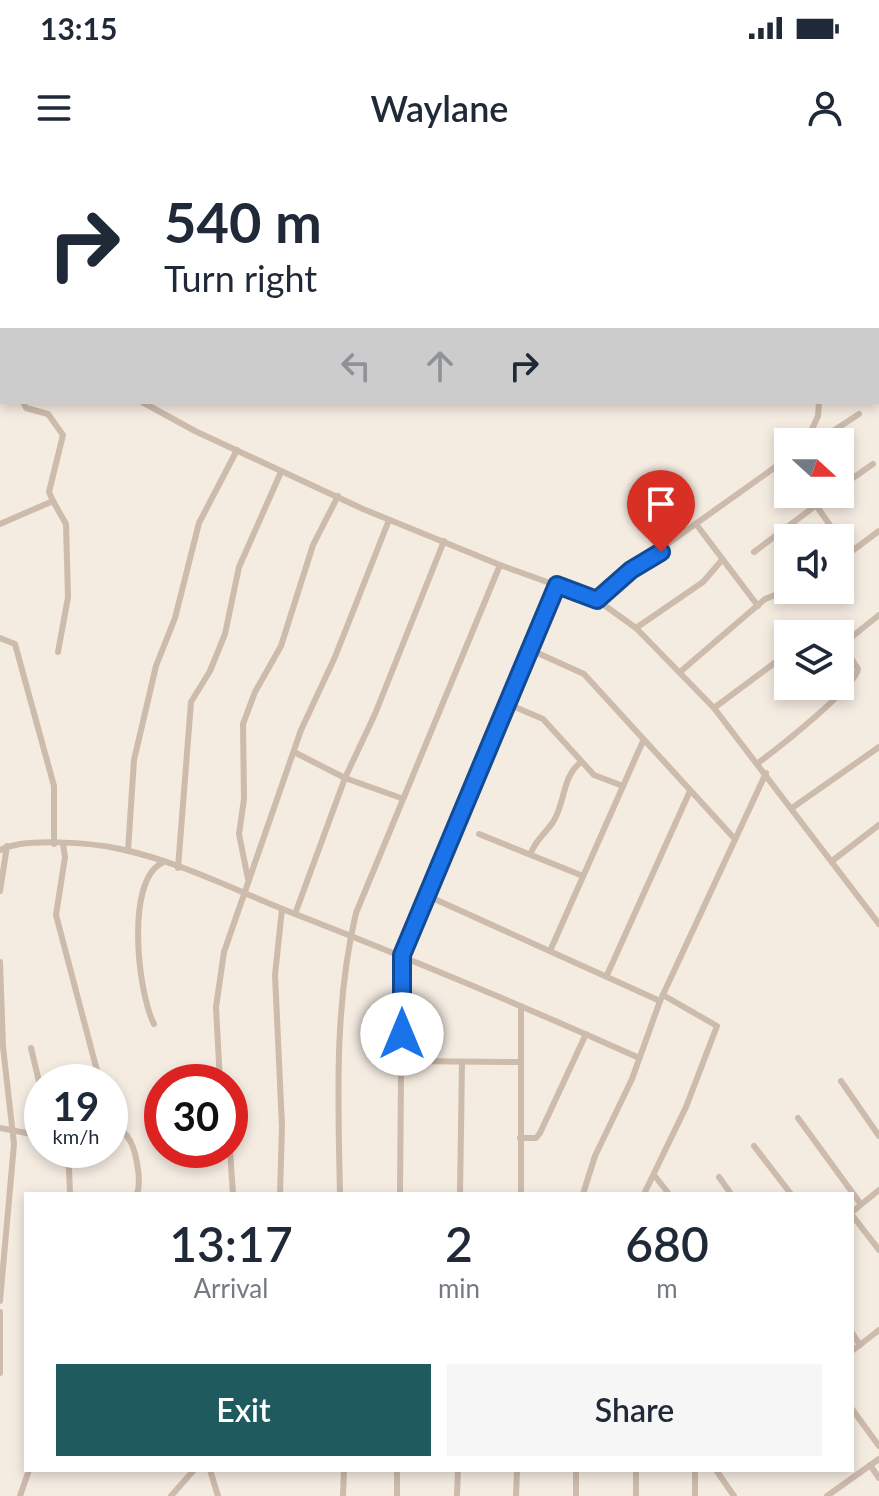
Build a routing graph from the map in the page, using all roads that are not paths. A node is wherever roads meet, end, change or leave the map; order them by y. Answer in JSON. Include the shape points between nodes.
{"nodes":[{"id":1,"x":24,"y":404,"type":"edge"},
{"id":2,"x":146,"y":404,"type":"edge"},
{"id":3,"x":819,"y":404,"type":"edge"},
{"id":4,"x":859,"y":414,"type":"dead end"},
{"id":5,"x":813,"y":428,"type":"edge"},
{"id":6,"x":838,"y":428,"type":"edge"},
{"id":7,"x":237,"y":450,"type":"junction"},
{"id":8,"x":873,"y":464,"type":"dead end"},
{"id":9,"x":774,"y":471,"type":"edge"},
{"id":10,"x":281,"y":472,"type":"junction"},
{"id":11,"x":854,"y":477,"type":"edge"},
{"id":12,"x":338,"y":496,"type":"junction"},
{"id":13,"x":53,"y":501,"type":"junction"},
{"id":14,"x":813,"y":508,"type":"edge"},
{"id":15,"x":389,"y":520,"type":"junction"},
{"id":16,"x":0,"y":524,"type":"edge"},
{"id":17,"x":696,"y":524,"type":"junction"},
{"id":18,"x":879,"y":531,"type":"edge"},
{"id":19,"x":444,"y":541,"type":"junction"},
{"id":20,"x":854,"y":549,"type":"edge"},
{"id":21,"x":754,"y":552,"type":"dead end"},
{"id":22,"x":722,"y":560,"type":"junction"},
{"id":23,"x":500,"y":565,"type":"junction"},
{"id":24,"x":557,"y":585,"type":"junction"},
{"id":25,"x":774,"y":597,"type":"edge"},
{"id":26,"x":597,"y":600,"type":"junction"},
{"id":27,"x":758,"y":606,"type":"junction"},
{"id":28,"x":879,"y":615,"type":"edge"},
{"id":29,"x":636,"y":628,"type":"junction"},
{"id":30,"x":0,"y":638,"type":"edge"},
{"id":31,"x":531,"y":650,"type":"junction"},
{"id":32,"x":58,"y":652,"type":"dead end"},
{"id":33,"x":774,"y":663,"type":"edge"},
{"id":34,"x":680,"y":672,"type":"junction"},
{"id":35,"x":508,"y":704,"type":"junction"},
{"id":36,"x":714,"y":708,"type":"junction"},
{"id":37,"x":643,"y":741,"type":"junction"},
{"id":38,"x":879,"y":747,"type":"edge"},
{"id":39,"x":294,"y":752,"type":"junction"},
{"id":40,"x":580,"y":763,"type":"junction"},
{"id":41,"x":758,"y":763,"type":"junction"},
{"id":42,"x":766,"y":773,"type":"junction"},
{"id":43,"x":345,"y":778,"type":"junction"},
{"id":44,"x":623,"y":786,"type":"junction"},
{"id":45,"x":690,"y":791,"type":"junction"},
{"id":46,"x":401,"y":798,"type":"junction"},
{"id":47,"x":792,"y":808,"type":"junction"},
{"id":48,"x":879,"y":825,"type":"edge"},
{"id":49,"x":479,"y":834,"type":"dead end"},
{"id":50,"x":733,"y":837,"type":"junction"},
{"id":51,"x":54,"y":844,"type":"junction"},
{"id":52,"x":63,"y":844,"type":"junction"},
{"id":53,"x":4,"y":848,"type":"edge"},
{"id":54,"x":128,"y":851,"type":"junction"},
{"id":55,"x":531,"y":853,"type":"junction"},
{"id":56,"x":832,"y":861,"type":"junction"},
{"id":57,"x":162,"y":863,"type":"junction"},
{"id":58,"x":178,"y":868,"type":"junction"},
{"id":59,"x":583,"y":876,"type":"junction"},
{"id":60,"x":248,"y":880,"type":"junction"},
{"id":61,"x":0,"y":891,"type":"edge"},
{"id":62,"x":245,"y":892,"type":"junction"},
{"id":63,"x":428,"y":896,"type":"junction"},
{"id":64,"x":282,"y":909,"type":"junction"},
{"id":65,"x":876,"y":912,"type":"edge"},
{"id":66,"x":295,"y":914,"type":"junction"},
{"id":67,"x":879,"y":924,"type":"edge"},
{"id":68,"x":351,"y":935,"type":"junction"},
{"id":69,"x":550,"y":951,"type":"junction"},
{"id":70,"x":402,"y":955,"type":"junction"},
{"id":71,"x":0,"y":962,"type":"edge"},
{"id":72,"x":607,"y":975,"type":"junction"},
{"id":73,"x":662,"y":998,"type":"junction"},
{"id":74,"x":521,"y":1007,"type":"junction"},
{"id":75,"x":154,"y":1024,"type":"dead end"},
{"id":76,"x":586,"y":1034,"type":"junction"},
{"id":77,"x":31,"y":1048,"type":"dead end"},
{"id":78,"x":637,"y":1057,"type":"junction"},
{"id":79,"x":402,"y":1061,"type":"junction"},
{"id":80,"x":462,"y":1062,"type":"junction"},
{"id":81,"x":521,"y":1062,"type":"junction"},
{"id":82,"x":35,"y":1064,"type":"edge"},
{"id":83,"x":95,"y":1064,"type":"edge"},
{"id":84,"x":219,"y":1064,"type":"edge"},
{"id":85,"x":841,"y":1081,"type":"dead end"},
{"id":86,"x":798,"y":1118,"type":"dead end"},
{"id":87,"x":0,"y":1128,"type":"edge"},
{"id":88,"x":13,"y":1132,"type":"junction"},
{"id":89,"x":24,"y":1134,"type":"edge"},
{"id":90,"x":879,"y":1136,"type":"edge"},
{"id":91,"x":128,"y":1138,"type":"edge"},
{"id":92,"x":520,"y":1138,"type":"junction"},
{"id":93,"x":754,"y":1146,"type":"dead end"},
{"id":94,"x":69,"y":1168,"type":"edge"},
{"id":95,"x":231,"y":1168,"type":"edge"},
{"id":96,"x":654,"y":1175,"type":"junction"},
{"id":97,"x":719,"y":1177,"type":"dead end"},
{"id":98,"x":879,"y":1190,"type":"edge"},
{"id":99,"x":70,"y":1192,"type":"edge"},
{"id":100,"x":137,"y":1192,"type":"edge"},
{"id":101,"x":233,"y":1192,"type":"edge"},
{"id":102,"x":280,"y":1192,"type":"edge"},
{"id":103,"x":340,"y":1192,"type":"edge"},
{"id":104,"x":400,"y":1192,"type":"edge"},
{"id":105,"x":460,"y":1192,"type":"edge"},
{"id":106,"x":521,"y":1192,"type":"edge"},
{"id":107,"x":584,"y":1192,"type":"edge"},
{"id":108,"x":645,"y":1192,"type":"edge"},
{"id":109,"x":667,"y":1192,"type":"edge"},
{"id":110,"x":730,"y":1192,"type":"edge"},
{"id":111,"x":789,"y":1192,"type":"edge"},
{"id":112,"x":852,"y":1192,"type":"edge"},
{"id":113,"x":854,"y":1195,"type":"edge"},
{"id":114,"x":860,"y":1203,"type":"junction"},
{"id":115,"x":854,"y":1211,"type":"edge"},
{"id":116,"x":854,"y":1217,"type":"edge"},
{"id":117,"x":879,"y":1250,"type":"edge"},
{"id":118,"x":0,"y":1301,"type":"edge"},
{"id":119,"x":0,"y":1312,"type":"edge"},
{"id":120,"x":876,"y":1332,"type":"edge"},
{"id":121,"x":854,"y":1336,"type":"edge"},
{"id":122,"x":879,"y":1341,"type":"edge"},
{"id":123,"x":860,"y":1345,"type":"junction"},
{"id":124,"x":854,"y":1350,"type":"edge"},
{"id":125,"x":0,"y":1373,"type":"edge"},
{"id":126,"x":854,"y":1412,"type":"edge"},
{"id":127,"x":879,"y":1446,"type":"edge"},
{"id":128,"x":879,"y":1459,"type":"edge"},
{"id":129,"x":870,"y":1465,"type":"junction"},
{"id":130,"x":854,"y":1468,"type":"edge"},
{"id":131,"x":28,"y":1472,"type":"edge"},
{"id":132,"x":192,"y":1472,"type":"edge"},
{"id":133,"x":211,"y":1472,"type":"edge"},
{"id":134,"x":344,"y":1472,"type":"edge"},
{"id":135,"x":397,"y":1472,"type":"edge"},
{"id":136,"x":458,"y":1472,"type":"edge"},
{"id":137,"x":517,"y":1472,"type":"edge"},
{"id":138,"x":576,"y":1472,"type":"edge"},
{"id":139,"x":636,"y":1472,"type":"edge"},
{"id":140,"x":695,"y":1472,"type":"edge"},
{"id":141,"x":717,"y":1472,"type":"edge"},
{"id":142,"x":859,"y":1474,"type":"junction"},
{"id":143,"x":879,"y":1478,"type":"edge"},
{"id":144,"x":830,"y":1495,"type":"edge"},
{"id":145,"x":20,"y":1496,"type":"edge"},
{"id":146,"x":171,"y":1496,"type":"edge"},
{"id":147,"x":218,"y":1496,"type":"edge"},
{"id":148,"x":343,"y":1496,"type":"edge"},
{"id":149,"x":397,"y":1496,"type":"edge"},
{"id":150,"x":457,"y":1496,"type":"edge"},
{"id":151,"x":516,"y":1496,"type":"edge"},
{"id":152,"x":576,"y":1496,"type":"edge"},
{"id":153,"x":636,"y":1496,"type":"edge"},
{"id":154,"x":695,"y":1496,"type":"edge"},
{"id":155,"x":734,"y":1496,"type":"edge"}],
"edges":[{"from":1,"to":13,"type":"street","via":[[48,414],[63,435],[49,492]]},
{"from":2,"to":7,"type":"street"},
{"from":3,"to":5,"type":"street"},
{"from":4,"to":6,"type":"street"},
{"from":7,"to":10,"type":"street"},
{"from":7,"to":54,"type":"street","via":[[208,499],[156,666],[134,760]]},
{"from":8,"to":11,"type":"street"},
{"from":9,"to":17,"type":"street"},
{"from":10,"to":12,"type":"street"},
{"from":10,"to":58,"type":"street","via":[[239,567],[225,634],[191,702]]},
{"from":12,"to":15,"type":"street"},
{"from":12,"to":60,"type":"street","via":[[313,545],[281,646],[243,724],[239,834]]},
{"from":13,"to":16,"type":"street"},
{"from":13,"to":32,"type":"street","via":[[66,524],[68,597]]},
{"from":14,"to":21,"type":"street"},
{"from":15,"to":19,"type":"street"},
{"from":15,"to":39,"type":"street"},
{"from":17,"to":22,"type":"street"},
{"from":17,"to":26,"type":"street"},
{"from":18,"to":20,"type":"street"},
{"from":19,"to":23,"type":"street"},
{"from":19,"to":43,"type":"street"},
{"from":22,"to":27,"type":"street"},
{"from":22,"to":29,"type":"street","via":[[703,582]]},
{"from":23,"to":24,"type":"street"},
{"from":23,"to":46,"type":"street"},
{"from":24,"to":26,"type":"street"},
{"from":24,"to":31,"type":"street"},
{"from":25,"to":27,"type":"street"},
{"from":26,"to":29,"type":"street"},
{"from":27,"to":34,"type":"street"},
{"from":28,"to":41,"type":"street","via":[[848,640],[846,650],[858,669],[855,677]]},
{"from":29,"to":34,"type":"street"},
{"from":30,"to":51,"type":"street","via":[[15,644],[44,743],[54,786]]},
{"from":31,"to":35,"type":"street"},
{"from":31,"to":37,"type":"street","via":[[584,674]]},
{"from":33,"to":36,"type":"street"},
{"from":34,"to":36,"type":"street"},
{"from":35,"to":40,"type":"street","via":[[543,719]]},
{"from":35,"to":63,"type":"street"},
{"from":36,"to":41,"type":"street"},
{"from":37,"to":44,"type":"street"},
{"from":37,"to":45,"type":"street"},
{"from":38,"to":47,"type":"street"},
{"from":39,"to":43,"type":"street"},
{"from":39,"to":60,"type":"street"},
{"from":40,"to":44,"type":"street"},
{"from":40,"to":55,"type":"street","via":[[569,777],[554,821],[537,836]]},
{"from":41,"to":42,"type":"street"},
{"from":42,"to":47,"type":"street"},
{"from":42,"to":50,"type":"street"},
{"from":43,"to":46,"type":"street"},
{"from":43,"to":66,"type":"street"},
{"from":44,"to":59,"type":"street"},
{"from":45,"to":50,"type":"street"},
{"from":45,"to":72,"type":"street"},
{"from":46,"to":68,"type":"street"},
{"from":47,"to":56,"type":"street"},
{"from":48,"to":56,"type":"street"},
{"from":49,"to":55,"type":"street"},
{"from":50,"to":73,"type":"street"},
{"from":51,"to":52,"type":"street"},
{"from":51,"to":53,"type":"street"},
{"from":52,"to":54,"type":"street"},
{"from":52,"to":83,"type":"street","via":[[56,915]]},
{"from":53,"to":61,"type":"street"},
{"from":54,"to":57,"type":"street"},
{"from":55,"to":59,"type":"street"},
{"from":56,"to":65,"type":"street"},
{"from":57,"to":58,"type":"street"},
{"from":57,"to":75,"type":"street","via":[[150,872],[137,924]]},
{"from":58,"to":62,"type":"street"},
{"from":59,"to":69,"type":"street"},
{"from":60,"to":62,"type":"street"},
{"from":62,"to":64,"type":"street"},
{"from":62,"to":84,"type":"street","via":[[218,981]]},
{"from":63,"to":69,"type":"street"},
{"from":63,"to":70,"type":"street"},
{"from":64,"to":66,"type":"street"},
{"from":64,"to":102,"type":"street","via":[[275,975]]},
{"from":65,"to":67,"type":"street"},
{"from":66,"to":68,"type":"street"},
{"from":68,"to":70,"type":"street"},
{"from":68,"to":103,"type":"street","via":[[338,1046]]},
{"from":69,"to":72,"type":"street"},
{"from":70,"to":74,"type":"street"},
{"from":70,"to":79,"type":"street"},
{"from":71,"to":88,"type":"street"},
{"from":72,"to":73,"type":"street"},
{"from":73,"to":78,"type":"street"},
{"from":73,"to":96,"type":"street","via":[[717,1026]]},
{"from":74,"to":76,"type":"street"},
{"from":74,"to":81,"type":"street"},
{"from":76,"to":78,"type":"street"},
{"from":76,"to":92,"type":"street","via":[[540,1133]]},
{"from":77,"to":82,"type":"street"},
{"from":78,"to":107,"type":"street"},
{"from":79,"to":80,"type":"street"},
{"from":79,"to":104,"type":"street"},
{"from":80,"to":81,"type":"street"},
{"from":80,"to":105,"type":"street"},
{"from":81,"to":92,"type":"street"},
{"from":85,"to":90,"type":"street"},
{"from":86,"to":112,"type":"street"},
{"from":87,"to":88,"type":"street"},
{"from":88,"to":89,"type":"street"},
{"from":88,"to":118,"type":"street"},
{"from":91,"to":100,"type":"street"},
{"from":92,"to":106,"type":"street"},
{"from":93,"to":111,"type":"street"},
{"from":94,"to":99,"type":"street"},
{"from":95,"to":101,"type":"street"},
{"from":96,"to":108,"type":"street"},
{"from":96,"to":109,"type":"street"},
{"from":97,"to":110,"type":"street"},
{"from":98,"to":114,"type":"street"},
{"from":113,"to":114,"type":"street"},
{"from":114,"to":115,"type":"street"},
{"from":116,"to":117,"type":"street"},
{"from":119,"to":125,"type":"street"},
{"from":120,"to":122,"type":"street"},
{"from":120,"to":123,"type":"street"},
{"from":121,"to":123,"type":"street"},
{"from":123,"to":124,"type":"street"},
{"from":126,"to":127,"type":"street"},
{"from":128,"to":129,"type":"street"},
{"from":129,"to":142,"type":"street"},
{"from":129,"to":143,"type":"street"},
{"from":130,"to":142,"type":"street"},
{"from":131,"to":145,"type":"street"},
{"from":132,"to":146,"type":"street"},
{"from":133,"to":147,"type":"street"},
{"from":134,"to":148,"type":"street"},
{"from":135,"to":149,"type":"street"},
{"from":136,"to":150,"type":"street"},
{"from":137,"to":151,"type":"street"},
{"from":138,"to":152,"type":"street"},
{"from":139,"to":153,"type":"street"},
{"from":140,"to":154,"type":"street"},
{"from":141,"to":155,"type":"street"},
{"from":142,"to":144,"type":"street"}]}
